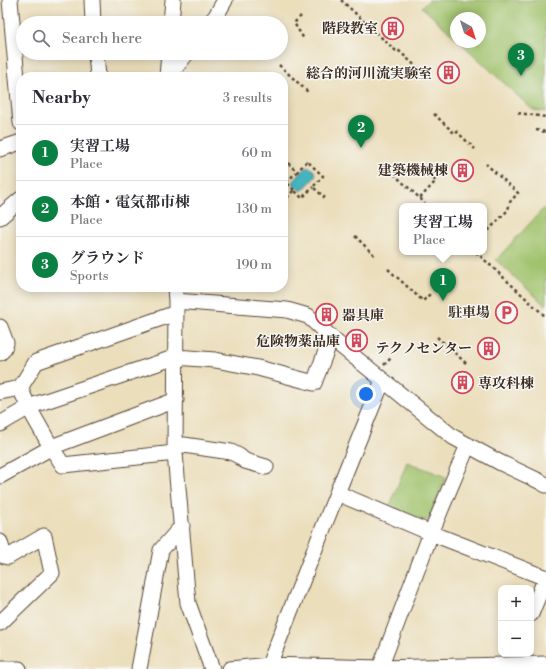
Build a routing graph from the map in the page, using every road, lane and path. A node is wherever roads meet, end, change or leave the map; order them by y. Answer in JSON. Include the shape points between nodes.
{"nodes":[{"id":1,"x":10,"y":0,"type":"edge"},
{"id":2,"x":92,"y":0,"type":"edge"},
{"id":3,"x":173,"y":0,"type":"edge"},
{"id":4,"x":225,"y":0,"type":"edge"},
{"id":5,"x":341,"y":0,"type":"edge"},
{"id":6,"x":93,"y":16,"type":"edge"},
{"id":7,"x":172,"y":16,"type":"edge"},
{"id":8,"x":215,"y":16,"type":"edge"},
{"id":9,"x":300,"y":16,"type":"dead end"},
{"id":10,"x":304,"y":39,"type":"dead end"},
{"id":11,"x":97,"y":60,"type":"edge"},
{"id":12,"x":169,"y":60,"type":"edge"},
{"id":13,"x":181,"y":60,"type":"edge"},
{"id":14,"x":279,"y":66,"type":"dead end"},
{"id":15,"x":16,"y":72,"type":"edge"},
{"id":16,"x":98,"y":72,"type":"edge"},
{"id":17,"x":168,"y":72,"type":"edge"},
{"id":18,"x":172,"y":72,"type":"edge"},
{"id":19,"x":286,"y":72,"type":"edge"},
{"id":20,"x":422,"y":72,"type":"dead end"},
{"id":21,"x":288,"y":74,"type":"edge"},
{"id":22,"x":309,"y":93,"type":"dead end"},
{"id":23,"x":518,"y":113,"type":"dead end"},
{"id":24,"x":434,"y":114,"type":"dead end"},
{"id":25,"x":546,"y":117,"type":"edge"},
{"id":26,"x":536,"y":130,"type":"dead end"},
{"id":27,"x":546,"y":132,"type":"edge"},
{"id":28,"x":16,"y":144,"type":"edge"},
{"id":29,"x":0,"y":149,"type":"edge"},
{"id":30,"x":475,"y":149,"type":"dead end"},
{"id":31,"x":288,"y":163,"type":"dead end"},
{"id":32,"x":486,"y":164,"type":"dead end"},
{"id":33,"x":385,"y":166,"type":"dead end"},
{"id":34,"x":422,"y":168,"type":"dead end"},
{"id":35,"x":297,"y":172,"type":"junction"},
{"id":36,"x":288,"y":180,"type":"edge"},
{"id":37,"x":288,"y":184,"type":"edge"},
{"id":38,"x":313,"y":187,"type":"junction"},
{"id":39,"x":294,"y":190,"type":"junction"},
{"id":40,"x":288,"y":197,"type":"edge"},
{"id":41,"x":325,"y":198,"type":"dead end"},
{"id":42,"x":420,"y":198,"type":"junction"},
{"id":43,"x":16,"y":203,"type":"edge"},
{"id":44,"x":425,"y":203,"type":"dead end"},
{"id":45,"x":0,"y":217,"type":"edge"},
{"id":46,"x":487,"y":232,"type":"edge"},
{"id":47,"x":354,"y":236,"type":"dead end"},
{"id":48,"x":479,"y":255,"type":"edge"},
{"id":49,"x":375,"y":256,"type":"dead end"},
{"id":50,"x":388,"y":268,"type":"dead end"},
{"id":51,"x":431,"y":297,"type":"dead end"},
{"id":52,"x":175,"y":300,"type":"edge"},
{"id":53,"x":546,"y":317,"type":"edge"},
{"id":54,"x":0,"y":327,"type":"edge"},
{"id":55,"x":331,"y":338,"type":"junction"},
{"id":56,"x":437,"y":338,"type":"dead end"},
{"id":57,"x":0,"y":353,"type":"edge"},
{"id":58,"x":176,"y":357,"type":"junction"},
{"id":59,"x":468,"y":366,"type":"dead end"},
{"id":60,"x":383,"y":380,"type":"junction"},
{"id":61,"x":20,"y":388,"type":"junction"},
{"id":62,"x":0,"y":392,"type":"edge"},
{"id":63,"x":176,"y":400,"type":"junction"},
{"id":64,"x":29,"y":408,"type":"junction"},
{"id":65,"x":0,"y":424,"type":"edge"},
{"id":66,"x":468,"y":445,"type":"junction"},
{"id":67,"x":51,"y":447,"type":"junction"},
{"id":68,"x":175,"y":449,"type":"junction"},
{"id":69,"x":266,"y":467,"type":"dead end"},
{"id":70,"x":0,"y":476,"type":"edge"},
{"id":71,"x":546,"y":485,"type":"edge"},
{"id":72,"x":337,"y":493,"type":"junction"},
{"id":73,"x":182,"y":526,"type":"junction"},
{"id":74,"x":431,"y":533,"type":"junction"},
{"id":75,"x":0,"y":542,"type":"edge"},
{"id":76,"x":546,"y":578,"type":"edge"},
{"id":77,"x":534,"y":607,"type":"edge"},
{"id":78,"x":0,"y":623,"type":"edge"},
{"id":79,"x":512,"y":660,"type":"edge"},
{"id":80,"x":546,"y":664,"type":"edge"},
{"id":81,"x":269,"y":665,"type":"junction"},
{"id":82,"x":380,"y":668,"type":"edge"},
{"id":83,"x":0,"y":669,"type":"edge"},
{"id":84,"x":19,"y":669,"type":"edge"},
{"id":85,"x":139,"y":669,"type":"edge"},
{"id":86,"x":212,"y":669,"type":"edge"},
{"id":87,"x":230,"y":669,"type":"edge"}],
"edges":[{"from":1,"to":15,"type":"street"},
{"from":2,"to":6,"type":"street"},
{"from":3,"to":7,"type":"street"},
{"from":4,"to":8,"type":"street"},
{"from":5,"to":20,"type":"path"},
{"from":9,"to":10,"type":"path","via":[[294,23]]},
{"from":11,"to":16,"type":"street"},
{"from":12,"to":17,"type":"street"},
{"from":13,"to":18,"type":"street"},
{"from":14,"to":19,"type":"path"},
{"from":21,"to":22,"type":"path"},
{"from":23,"to":25,"type":"path"},
{"from":24,"to":30,"type":"path"},
{"from":26,"to":27,"type":"path"},
{"from":28,"to":29,"type":"street"},
{"from":31,"to":35,"type":"path"},
{"from":32,"to":46,"type":"path","via":[[518,193],[510,202],[508,210]]},
{"from":33,"to":42,"type":"path"},
{"from":34,"to":42,"type":"path","via":[[436,180]]},
{"from":35,"to":36,"type":"path"},
{"from":35,"to":38,"type":"path","via":[[307,160],[323,176]]},
{"from":37,"to":39,"type":"path"},
{"from":38,"to":39,"type":"path","via":[[302,198]]},
{"from":38,"to":41,"type":"path"},
{"from":39,"to":40,"type":"path"},
{"from":42,"to":44,"type":"path"},
{"from":43,"to":45,"type":"street"},
{"from":47,"to":49,"type":"path"},
{"from":48,"to":53,"type":"path"},
{"from":50,"to":51,"type":"path","via":[[423,302],[429,295]]},
{"from":52,"to":55,"type":"street","via":[[287,310],[308,316]]},
{"from":52,"to":58,"type":"street"},
{"from":52,"to":61,"type":"street","via":[[36,362]]},
{"from":54,"to":57,"type":"street","via":[[6,343]]},
{"from":55,"to":58,"type":"street","via":[[314,384],[258,368],[215,360]]},
{"from":55,"to":60,"type":"street"},
{"from":56,"to":59,"type":"path"},
{"from":58,"to":63,"type":"street"},
{"from":58,"to":64,"type":"street"},
{"from":60,"to":66,"type":"street","via":[[453,437]]},
{"from":60,"to":72,"type":"street"},
{"from":61,"to":62,"type":"street"},
{"from":61,"to":64,"type":"street"},
{"from":63,"to":67,"type":"street"},
{"from":63,"to":68,"type":"street"},
{"from":64,"to":65,"type":"street"},
{"from":64,"to":67,"type":"street"},
{"from":66,"to":71,"type":"street"},
{"from":66,"to":74,"type":"street"},
{"from":67,"to":68,"type":"street","via":[[63,465]]},
{"from":67,"to":70,"type":"street"},
{"from":68,"to":69,"type":"street","via":[[184,445],[231,452],[245,461]]},
{"from":68,"to":73,"type":"street"},
{"from":72,"to":74,"type":"street"},
{"from":72,"to":81,"type":"street"},
{"from":73,"to":85,"type":"street","via":[[161,550]]},
{"from":73,"to":86,"type":"street","via":[[188,603]]},
{"from":74,"to":76,"type":"street"},
{"from":74,"to":82,"type":"street"},
{"from":75,"to":78,"type":"street","via":[[4,556],[8,557],[44,536],[52,573]]},
{"from":76,"to":77,"type":"street"},
{"from":79,"to":80,"type":"street"},
{"from":79,"to":82,"type":"street"},
{"from":81,"to":82,"type":"street"},
{"from":81,"to":87,"type":"street"},
{"from":83,"to":84,"type":"street"}]}
